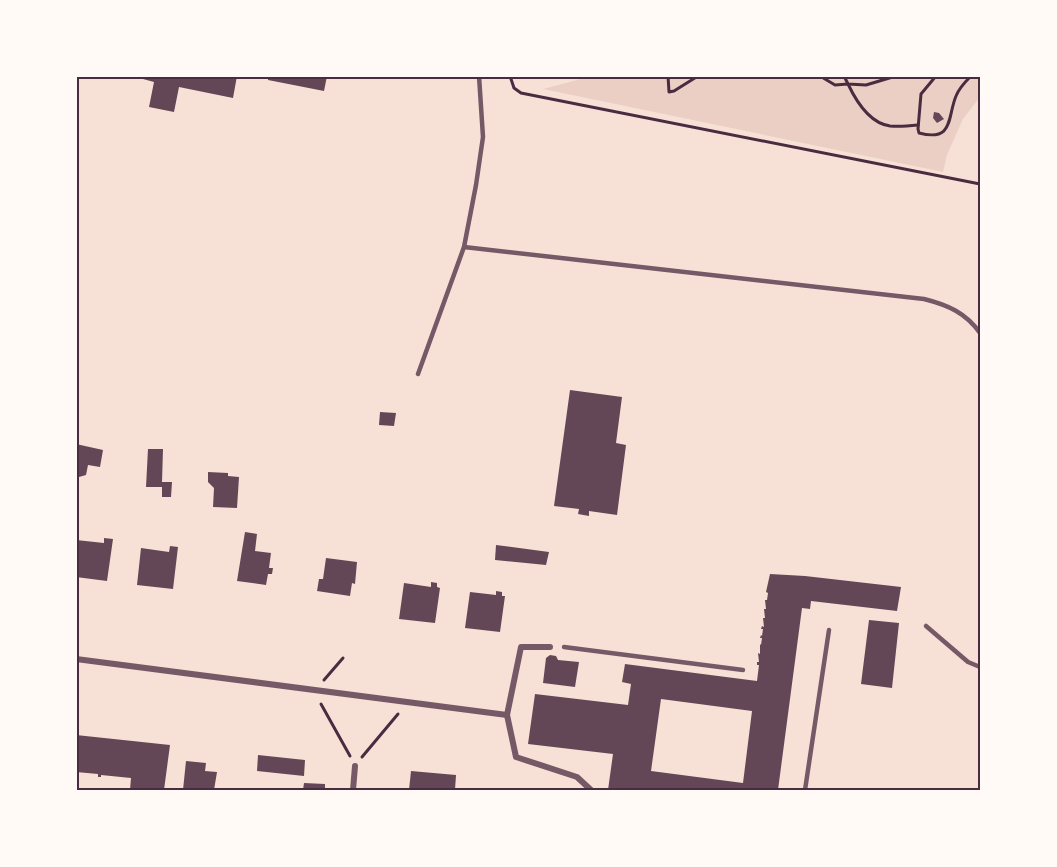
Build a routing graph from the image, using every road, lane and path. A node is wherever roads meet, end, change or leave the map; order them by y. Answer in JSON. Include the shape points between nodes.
{"nodes":[{"id":1,"x":479,"y":76,"type":"edge"},
{"id":2,"x":510,"y":76,"type":"edge"},
{"id":3,"x":668,"y":76,"type":"edge"},
{"id":4,"x":698,"y":76,"type":"edge"},
{"id":5,"x":820,"y":76,"type":"edge"},
{"id":6,"x":844,"y":76,"type":"edge"},
{"id":7,"x":897,"y":76,"type":"edge"},
{"id":8,"x":936,"y":76,"type":"edge"},
{"id":9,"x":971,"y":76,"type":"edge"},
{"id":10,"x":848,"y":84,"type":"junction"},
{"id":11,"x":918,"y":126,"type":"junction"},
{"id":12,"x":981,"y":184,"type":"edge"},
{"id":13,"x":464,"y":247,"type":"junction"},
{"id":14,"x":981,"y":333,"type":"edge"},
{"id":15,"x":418,"y":374,"type":"dead end"},
{"id":16,"x":926,"y":626,"type":"dead end"},
{"id":17,"x":829,"y":630,"type":"dead end"},
{"id":18,"x":550,"y":646,"type":"dead end"},
{"id":19,"x":564,"y":647,"type":"dead end"},
{"id":20,"x":343,"y":658,"type":"dead end"},
{"id":21,"x":76,"y":659,"type":"edge"},
{"id":22,"x":981,"y":668,"type":"edge"},
{"id":23,"x":743,"y":670,"type":"dead end"},
{"id":24,"x":323,"y":682,"type":"dead end"},
{"id":25,"x":321,"y":702,"type":"dead end"},
{"id":26,"x":407,"y":702,"type":"junction"},
{"id":27,"x":507,"y":716,"type":"junction"},
{"id":28,"x":355,"y":766,"type":"junction"},
{"id":29,"x":353,"y":790,"type":"edge"},
{"id":30,"x":591,"y":790,"type":"edge"},
{"id":31,"x":805,"y":790,"type":"edge"}],
"edges":[{"from":1,"to":13,"type":"lane","via":[[483,137]]},
{"from":2,"to":12,"type":"path","via":[[514,88],[521,93]]},
{"from":3,"to":4,"type":"path","via":[[669,92]]},
{"from":5,"to":10,"type":"path","via":[[835,85]]},
{"from":6,"to":10,"type":"path"},
{"from":7,"to":10,"type":"path","via":[[866,85]]},
{"from":8,"to":11,"type":"path","via":[[921,94]]},
{"from":9,"to":11,"type":"path","via":[[956,94],[950,123],[944,132],[919,133]]},
{"from":10,"to":11,"type":"path","via":[[859,104],[883,124]]},
{"from":13,"to":14,"type":"lane","via":[[924,300],[955,309]]},
{"from":13,"to":15,"type":"lane"},
{"from":16,"to":22,"type":"lane","via":[[968,662]]},
{"from":17,"to":31,"type":"lane"},
{"from":18,"to":27,"type":"street","via":[[521,647]]},
{"from":19,"to":23,"type":"lane"},
{"from":20,"to":24,"type":"path"},
{"from":21,"to":26,"type":"street"},
{"from":25,"to":28,"type":"path"},
{"from":26,"to":27,"type":"street"},
{"from":26,"to":28,"type":"path"},
{"from":27,"to":30,"type":"street","via":[[516,756],[577,777]]},
{"from":28,"to":29,"type":"street"}]}
